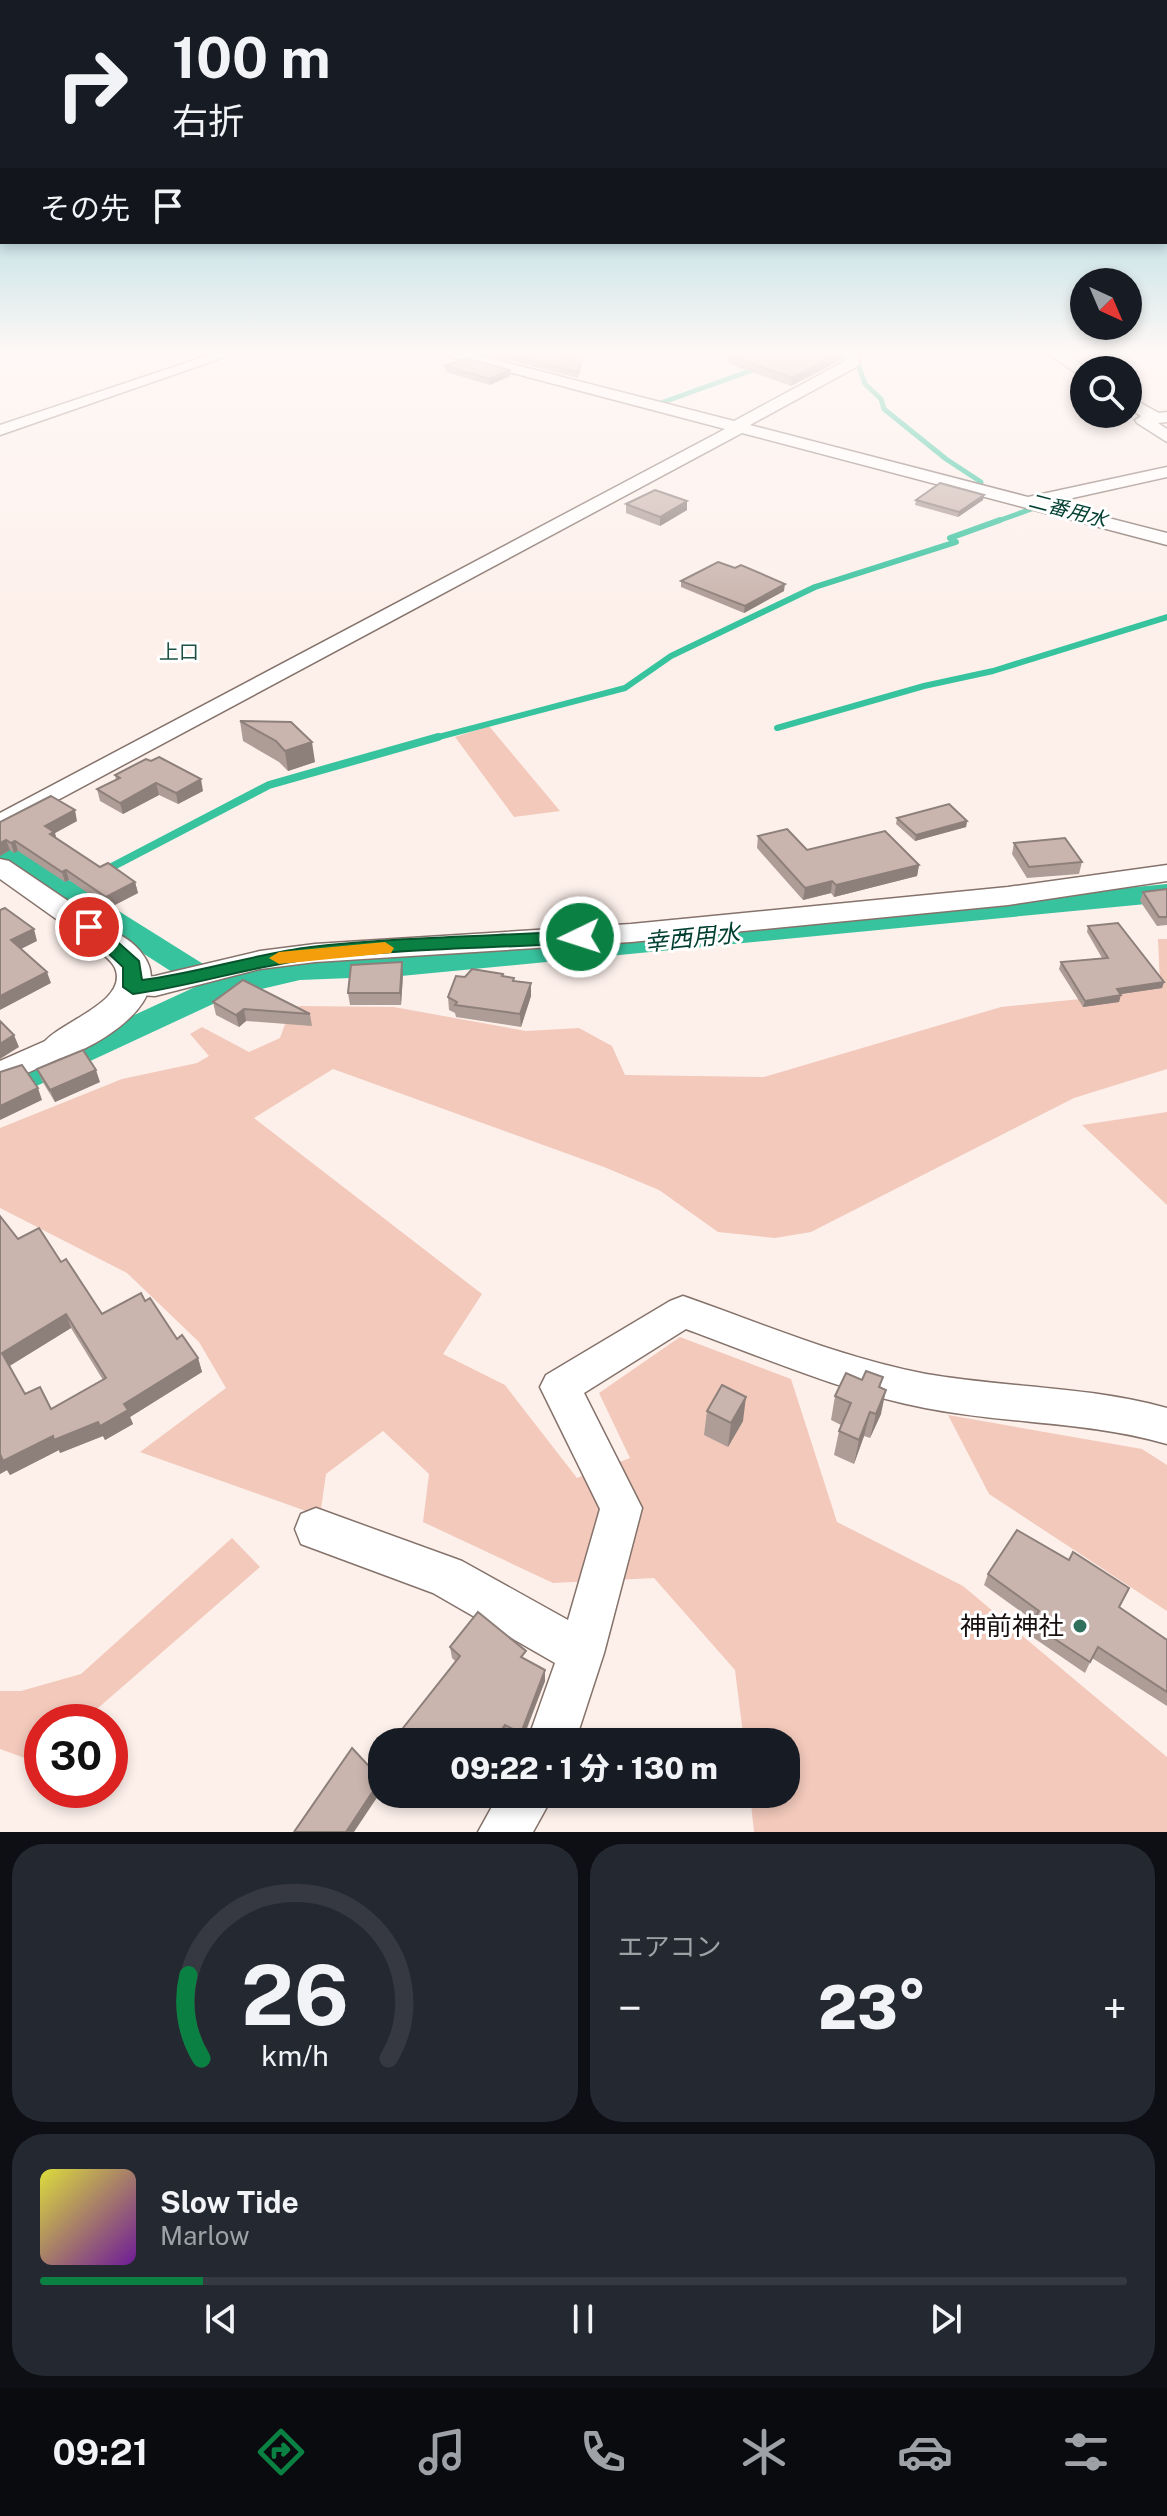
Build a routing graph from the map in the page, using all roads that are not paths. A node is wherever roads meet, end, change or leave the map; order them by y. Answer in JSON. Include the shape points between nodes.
{"nodes":[{"id":1,"x":717,"y":437,"type":"edge"},
{"id":2,"x":782,"y":437,"type":"edge"},
{"id":3,"x":1167,"y":472,"type":"edge"},
{"id":4,"x":1031,"y":503,"type":"junction"},
{"id":5,"x":1167,"y":539,"type":"edge"},
{"id":6,"x":0,"y":823,"type":"edge"},
{"id":7,"x":0,"y":867,"type":"edge"},
{"id":8,"x":1167,"y":873,"type":"edge"},
{"id":9,"x":107,"y":941,"type":"joint"},
{"id":10,"x":133,"y":987,"type":"junction"},
{"id":11,"x":61,"y":1045,"type":"joint"},
{"id":12,"x":0,"y":1074,"type":"edge"},
{"id":13,"x":1167,"y":1426,"type":"edge"},
{"id":14,"x":316,"y":1529,"type":"dead end"},
{"id":15,"x":581,"y":1653,"type":"junction"},
{"id":16,"x":556,"y":1728,"type":"edge"},
{"id":17,"x":519,"y":1808,"type":"edge"},
{"id":18,"x":503,"y":1832,"type":"edge"}],
"edges":[{"from":1,"to":6,"type":"street"},
{"from":2,"to":4,"type":"street"},
{"from":3,"to":4,"type":"street"},
{"from":4,"to":5,"type":"street"},
{"from":7,"to":9,"type":"street"},
{"from":8,"to":10,"type":"street","via":[[1008,896],[631,933],[315,953]]},
{"from":9,"to":10,"type":"street","via":[[132,965]]},
{"from":10,"to":11,"type":"street","via":[[109,1016]]},
{"from":11,"to":12,"type":"street"},
{"from":13,"to":15,"type":"street","via":[[1119,1413],[927,1391],[869,1377],[683,1312],[560,1387],[621,1508]]},
{"from":14,"to":15,"type":"street","via":[[446,1576]]},
{"from":15,"to":16,"type":"street"},
{"from":17,"to":18,"type":"street"}]}
